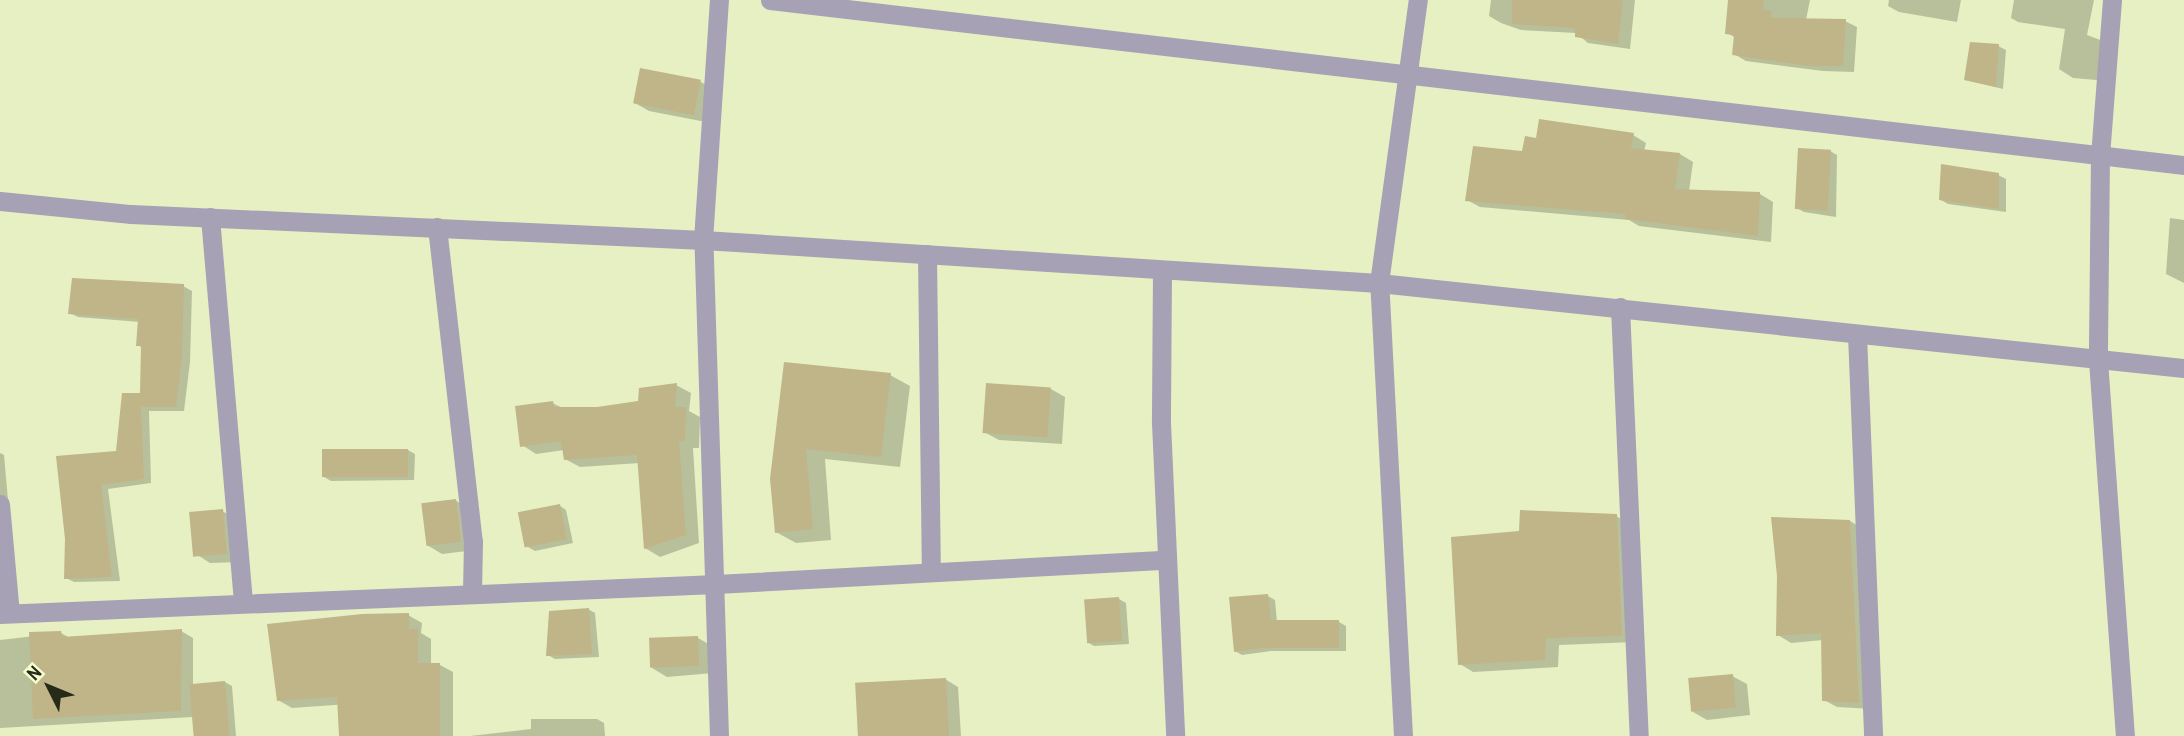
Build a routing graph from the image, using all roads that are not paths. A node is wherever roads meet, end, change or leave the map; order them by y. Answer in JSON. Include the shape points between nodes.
{"nodes":[{"id":1,"x":719,"y":0,"type":"edge"},
{"id":2,"x":770,"y":0,"type":"edge"},
{"id":3,"x":1418,"y":0,"type":"edge"},
{"id":4,"x":2112,"y":0,"type":"edge"},
{"id":5,"x":1408,"y":74,"type":"junction"},
{"id":6,"x":2100,"y":156,"type":"junction"},
{"id":7,"x":2184,"y":165,"type":"edge"},
{"id":8,"x":0,"y":201,"type":"edge"},
{"id":9,"x":210,"y":217,"type":"junction"},
{"id":10,"x":437,"y":227,"type":"junction"},
{"id":11,"x":703,"y":240,"type":"junction"},
{"id":12,"x":927,"y":254,"type":"junction"},
{"id":13,"x":1162,"y":270,"type":"junction"},
{"id":14,"x":1379,"y":284,"type":"junction"},
{"id":15,"x":1620,"y":307,"type":"junction"},
{"id":16,"x":1857,"y":334,"type":"junction"},
{"id":17,"x":2098,"y":360,"type":"junction"},
{"id":18,"x":2184,"y":368,"type":"edge"},
{"id":19,"x":0,"y":504,"type":"edge"},
{"id":20,"x":1165,"y":560,"type":"junction"},
{"id":21,"x":931,"y":570,"type":"junction"},
{"id":22,"x":716,"y":584,"type":"junction"},
{"id":23,"x":472,"y":594,"type":"junction"},
{"id":24,"x":243,"y":603,"type":"junction"},
{"id":25,"x":5,"y":613,"type":"edge"},
{"id":26,"x":719,"y":736,"type":"edge"},
{"id":27,"x":1175,"y":736,"type":"edge"},
{"id":28,"x":1403,"y":736,"type":"edge"},
{"id":29,"x":1639,"y":736,"type":"edge"},
{"id":30,"x":1873,"y":736,"type":"edge"},
{"id":31,"x":2125,"y":736,"type":"edge"}],
"edges":[{"from":1,"to":11,"type":"street"},
{"from":2,"to":5,"type":"street"},
{"from":3,"to":5,"type":"street"},
{"from":4,"to":6,"type":"street"},
{"from":5,"to":6,"type":"street"},
{"from":5,"to":14,"type":"street"},
{"from":6,"to":7,"type":"street"},
{"from":6,"to":17,"type":"street"},
{"from":8,"to":9,"type":"street"},
{"from":9,"to":10,"type":"street"},
{"from":9,"to":24,"type":"street"},
{"from":10,"to":11,"type":"street"},
{"from":10,"to":23,"type":"street","via":[[473,541]]},
{"from":11,"to":12,"type":"street"},
{"from":11,"to":22,"type":"street"},
{"from":12,"to":13,"type":"street"},
{"from":12,"to":21,"type":"street"},
{"from":13,"to":14,"type":"street"},
{"from":13,"to":20,"type":"street"},
{"from":14,"to":15,"type":"street"},
{"from":14,"to":28,"type":"street"},
{"from":15,"to":16,"type":"street"},
{"from":15,"to":29,"type":"street"},
{"from":16,"to":17,"type":"street"},
{"from":16,"to":30,"type":"street"},
{"from":17,"to":18,"type":"street"},
{"from":17,"to":31,"type":"street"},
{"from":19,"to":25,"type":"street"},
{"from":20,"to":21,"type":"street"},
{"from":20,"to":27,"type":"street"},
{"from":21,"to":22,"type":"street"},
{"from":22,"to":23,"type":"street"},
{"from":22,"to":26,"type":"street"},
{"from":23,"to":24,"type":"street"},
{"from":24,"to":25,"type":"street"}]}
